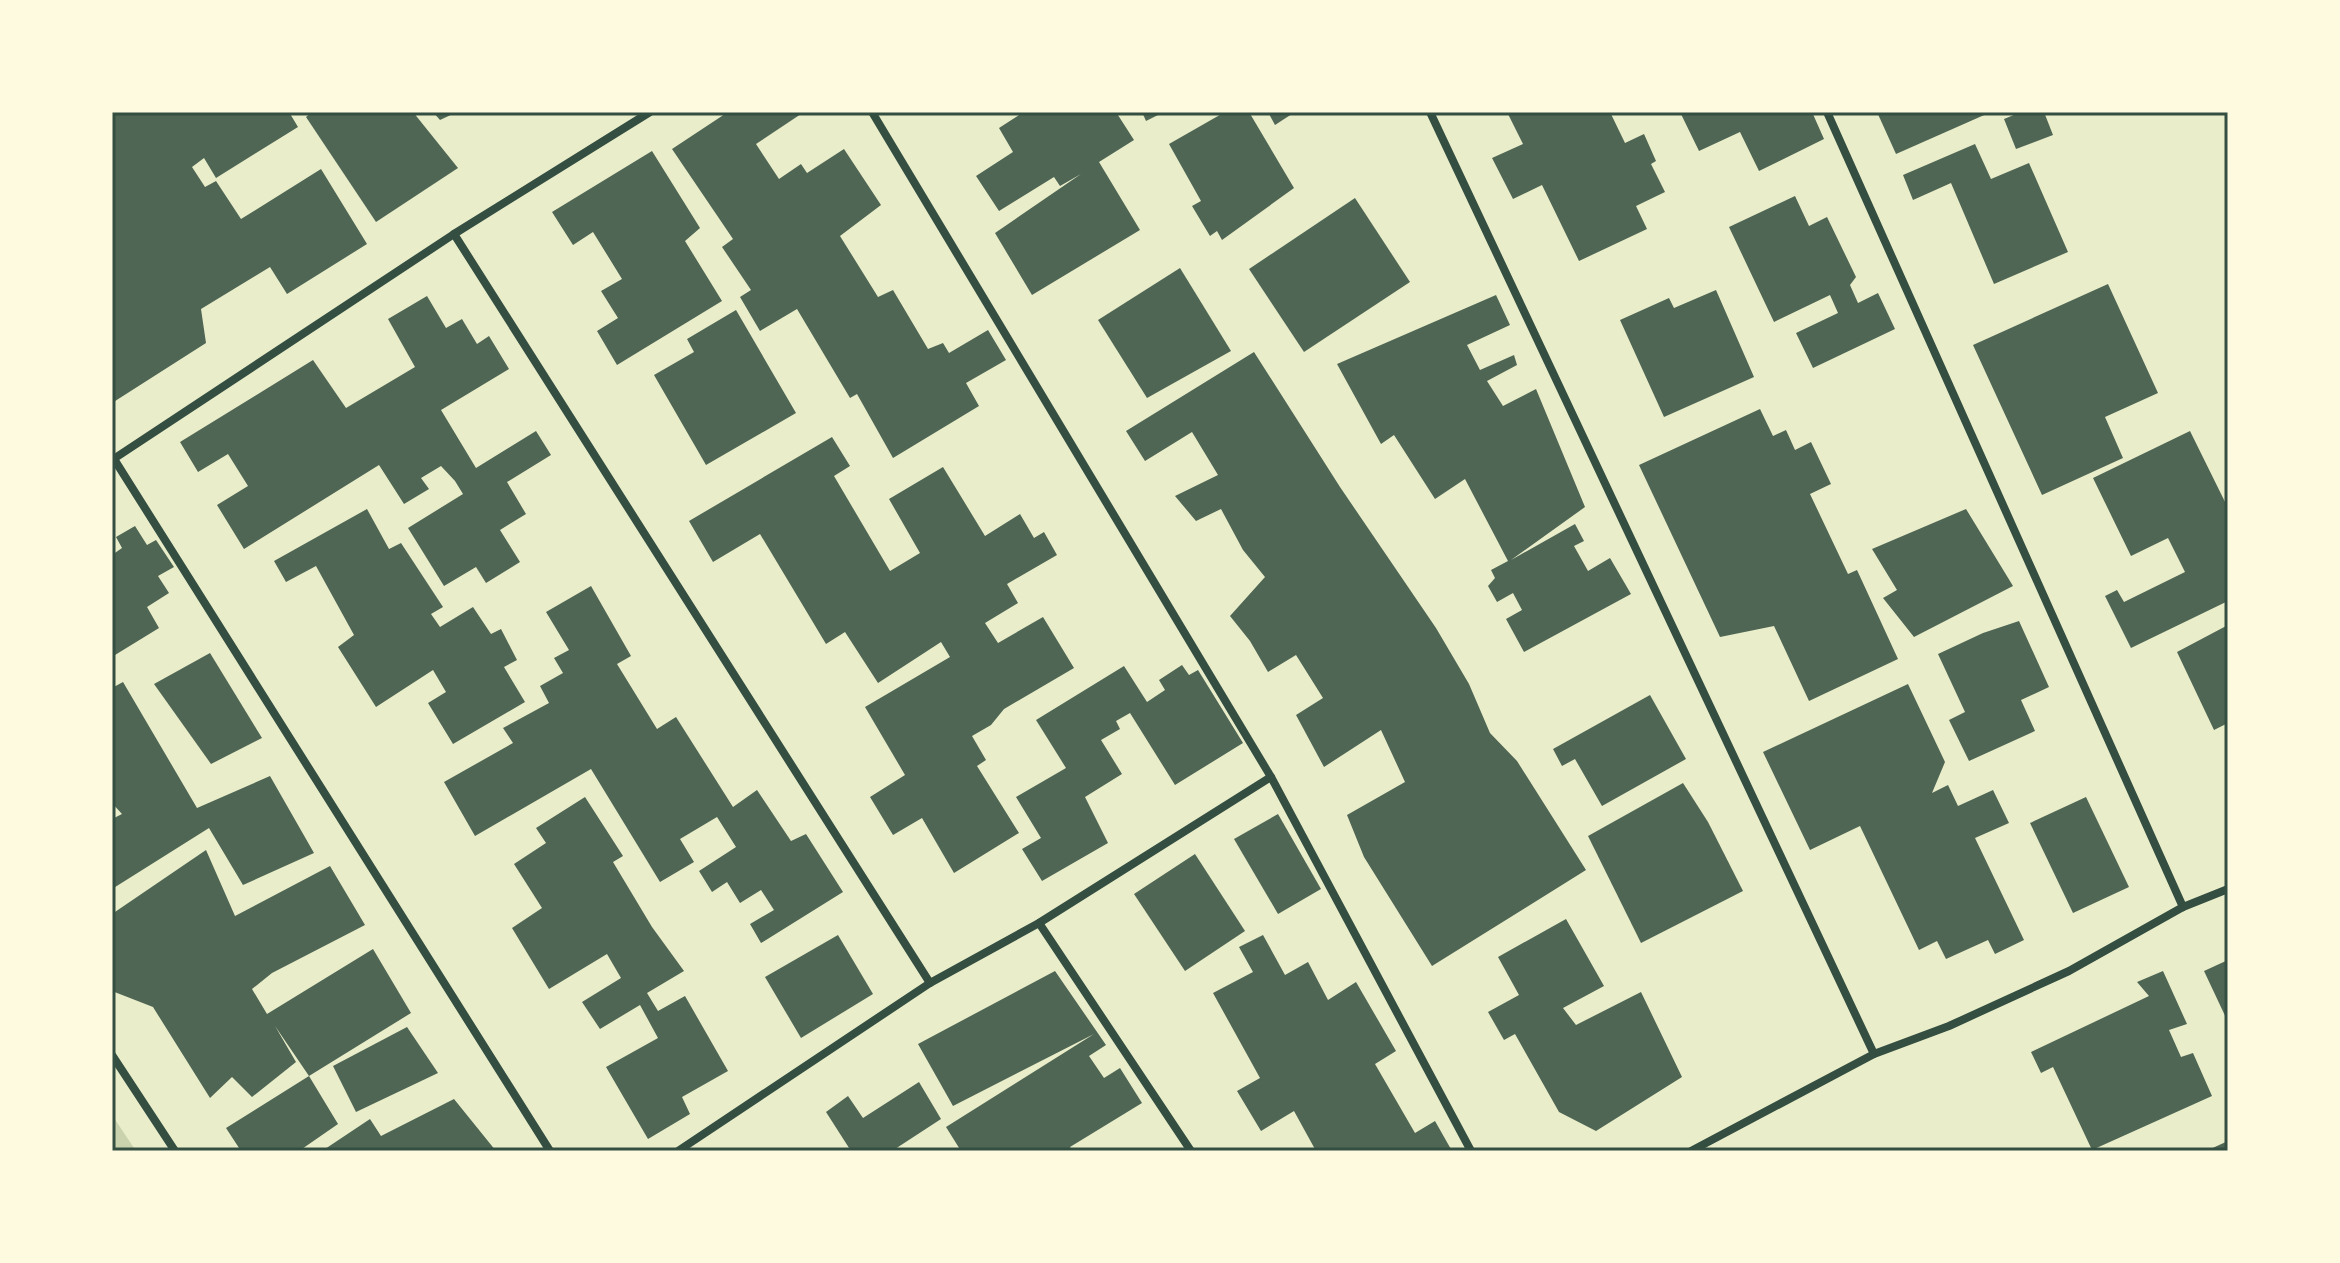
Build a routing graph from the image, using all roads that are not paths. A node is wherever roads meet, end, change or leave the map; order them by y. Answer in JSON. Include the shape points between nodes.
{"nodes":[{"id":1,"x":650,"y":112,"type":"edge"},
{"id":2,"x":872,"y":112,"type":"edge"},
{"id":3,"x":1430,"y":112,"type":"edge"},
{"id":4,"x":1827,"y":112,"type":"edge"},
{"id":5,"x":454,"y":234,"type":"junction"},
{"id":6,"x":113,"y":459,"type":"edge"},
{"id":7,"x":1271,"y":777,"type":"junction"},
{"id":8,"x":2228,"y":889,"type":"edge"},
{"id":9,"x":2183,"y":907,"type":"junction"},
{"id":10,"x":1039,"y":923,"type":"junction"},
{"id":11,"x":930,"y":983,"type":"junction"},
{"id":12,"x":1874,"y":1054,"type":"junction"},
{"id":13,"x":112,"y":1055,"type":"edge"},
{"id":14,"x":175,"y":1151,"type":"edge"},
{"id":15,"x":550,"y":1151,"type":"edge"},
{"id":16,"x":678,"y":1151,"type":"edge"},
{"id":17,"x":1191,"y":1151,"type":"edge"},
{"id":18,"x":1471,"y":1151,"type":"edge"},
{"id":19,"x":1691,"y":1151,"type":"edge"}],
"edges":[{"from":1,"to":5,"type":"street"},
{"from":2,"to":7,"type":"street"},
{"from":3,"to":12,"type":"street"},
{"from":4,"to":9,"type":"street"},
{"from":5,"to":6,"type":"street"},
{"from":5,"to":11,"type":"street"},
{"from":6,"to":15,"type":"street"},
{"from":7,"to":10,"type":"street"},
{"from":7,"to":18,"type":"street"},
{"from":8,"to":9,"type":"street"},
{"from":9,"to":12,"type":"street","via":[[2069,971]]},
{"from":10,"to":11,"type":"street"},
{"from":10,"to":17,"type":"street"},
{"from":11,"to":16,"type":"street"},
{"from":12,"to":19,"type":"street"},
{"from":13,"to":14,"type":"street"}]}
